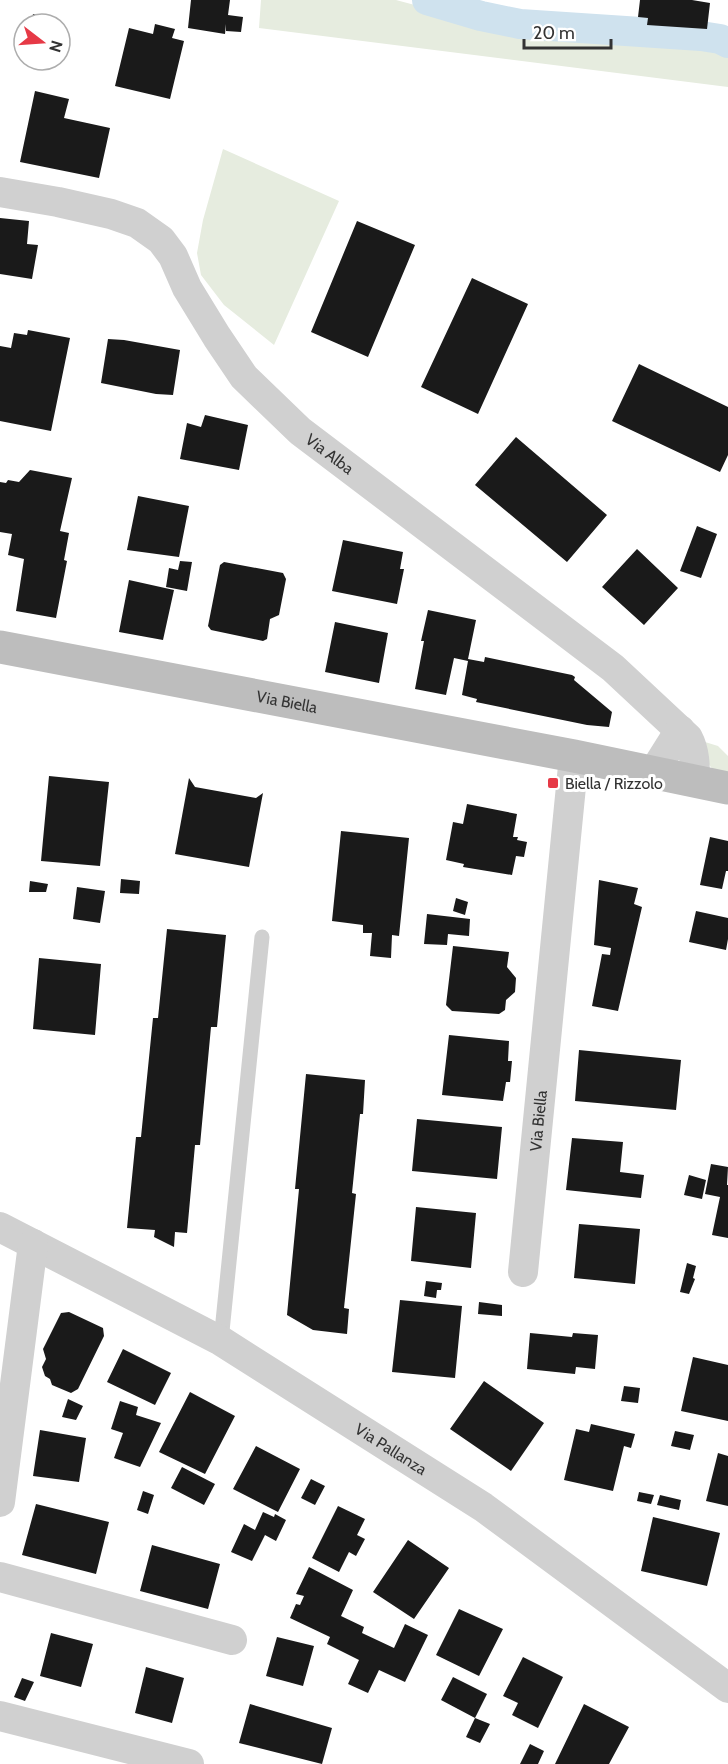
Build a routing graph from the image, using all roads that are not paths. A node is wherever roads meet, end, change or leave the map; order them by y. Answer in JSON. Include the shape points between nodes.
{"nodes":[{"id":1,"x":0,"y":192,"type":"edge"},
{"id":2,"x":0,"y":647,"type":"edge"},
{"id":3,"x":680,"y":730,"type":"junction"},
{"id":4,"x":574,"y":756,"type":"junction"},
{"id":5,"x":653,"y":772,"type":"junction"},
{"id":6,"x":695,"y":781,"type":"junction"},
{"id":7,"x":728,"y":788,"type":"edge"},
{"id":8,"x":262,"y":937,"type":"dead end"},
{"id":9,"x":0,"y":1227,"type":"edge"},
{"id":10,"x":33,"y":1244,"type":"junction"},
{"id":11,"x":523,"y":1272,"type":"dead end"},
{"id":12,"x":221,"y":1341,"type":"junction"},
{"id":13,"x":0,"y":1502,"type":"edge"},
{"id":14,"x":0,"y":1577,"type":"edge"},
{"id":15,"x":232,"y":1640,"type":"dead end"},
{"id":16,"x":728,"y":1688,"type":"edge"},
{"id":17,"x":0,"y":1716,"type":"edge"},
{"id":18,"x":189,"y":1764,"type":"edge"}],
"edges":[{"from":1,"to":3,"type":"street","name":"Via Alba","via":[[111,214],[137,223],[161,240],[244,377],[300,431],[613,668]]},
{"from":2,"to":4,"type":"main road","name":"Via Biella"},
{"from":3,"to":5,"type":"street"},
{"from":3,"to":6,"type":"street","name":"Via Alba","via":[[692,745]]},
{"from":4,"to":5,"type":"main road","name":"Via Biella"},
{"from":4,"to":11,"type":"street","name":"Via Biella"},
{"from":5,"to":6,"type":"main road","name":"Via Biella"},
{"from":6,"to":7,"type":"main road","name":"Via Biella"},
{"from":8,"to":12,"type":"lane"},
{"from":9,"to":10,"type":"street","name":"Via Pallanza"},
{"from":10,"to":12,"type":"street","name":"Via Pallanza"},
{"from":10,"to":13,"type":"street"},
{"from":12,"to":16,"type":"street","name":"Via Pallanza","via":[[483,1507]]},
{"from":14,"to":15,"type":"street"},
{"from":17,"to":18,"type":"street"}]}
